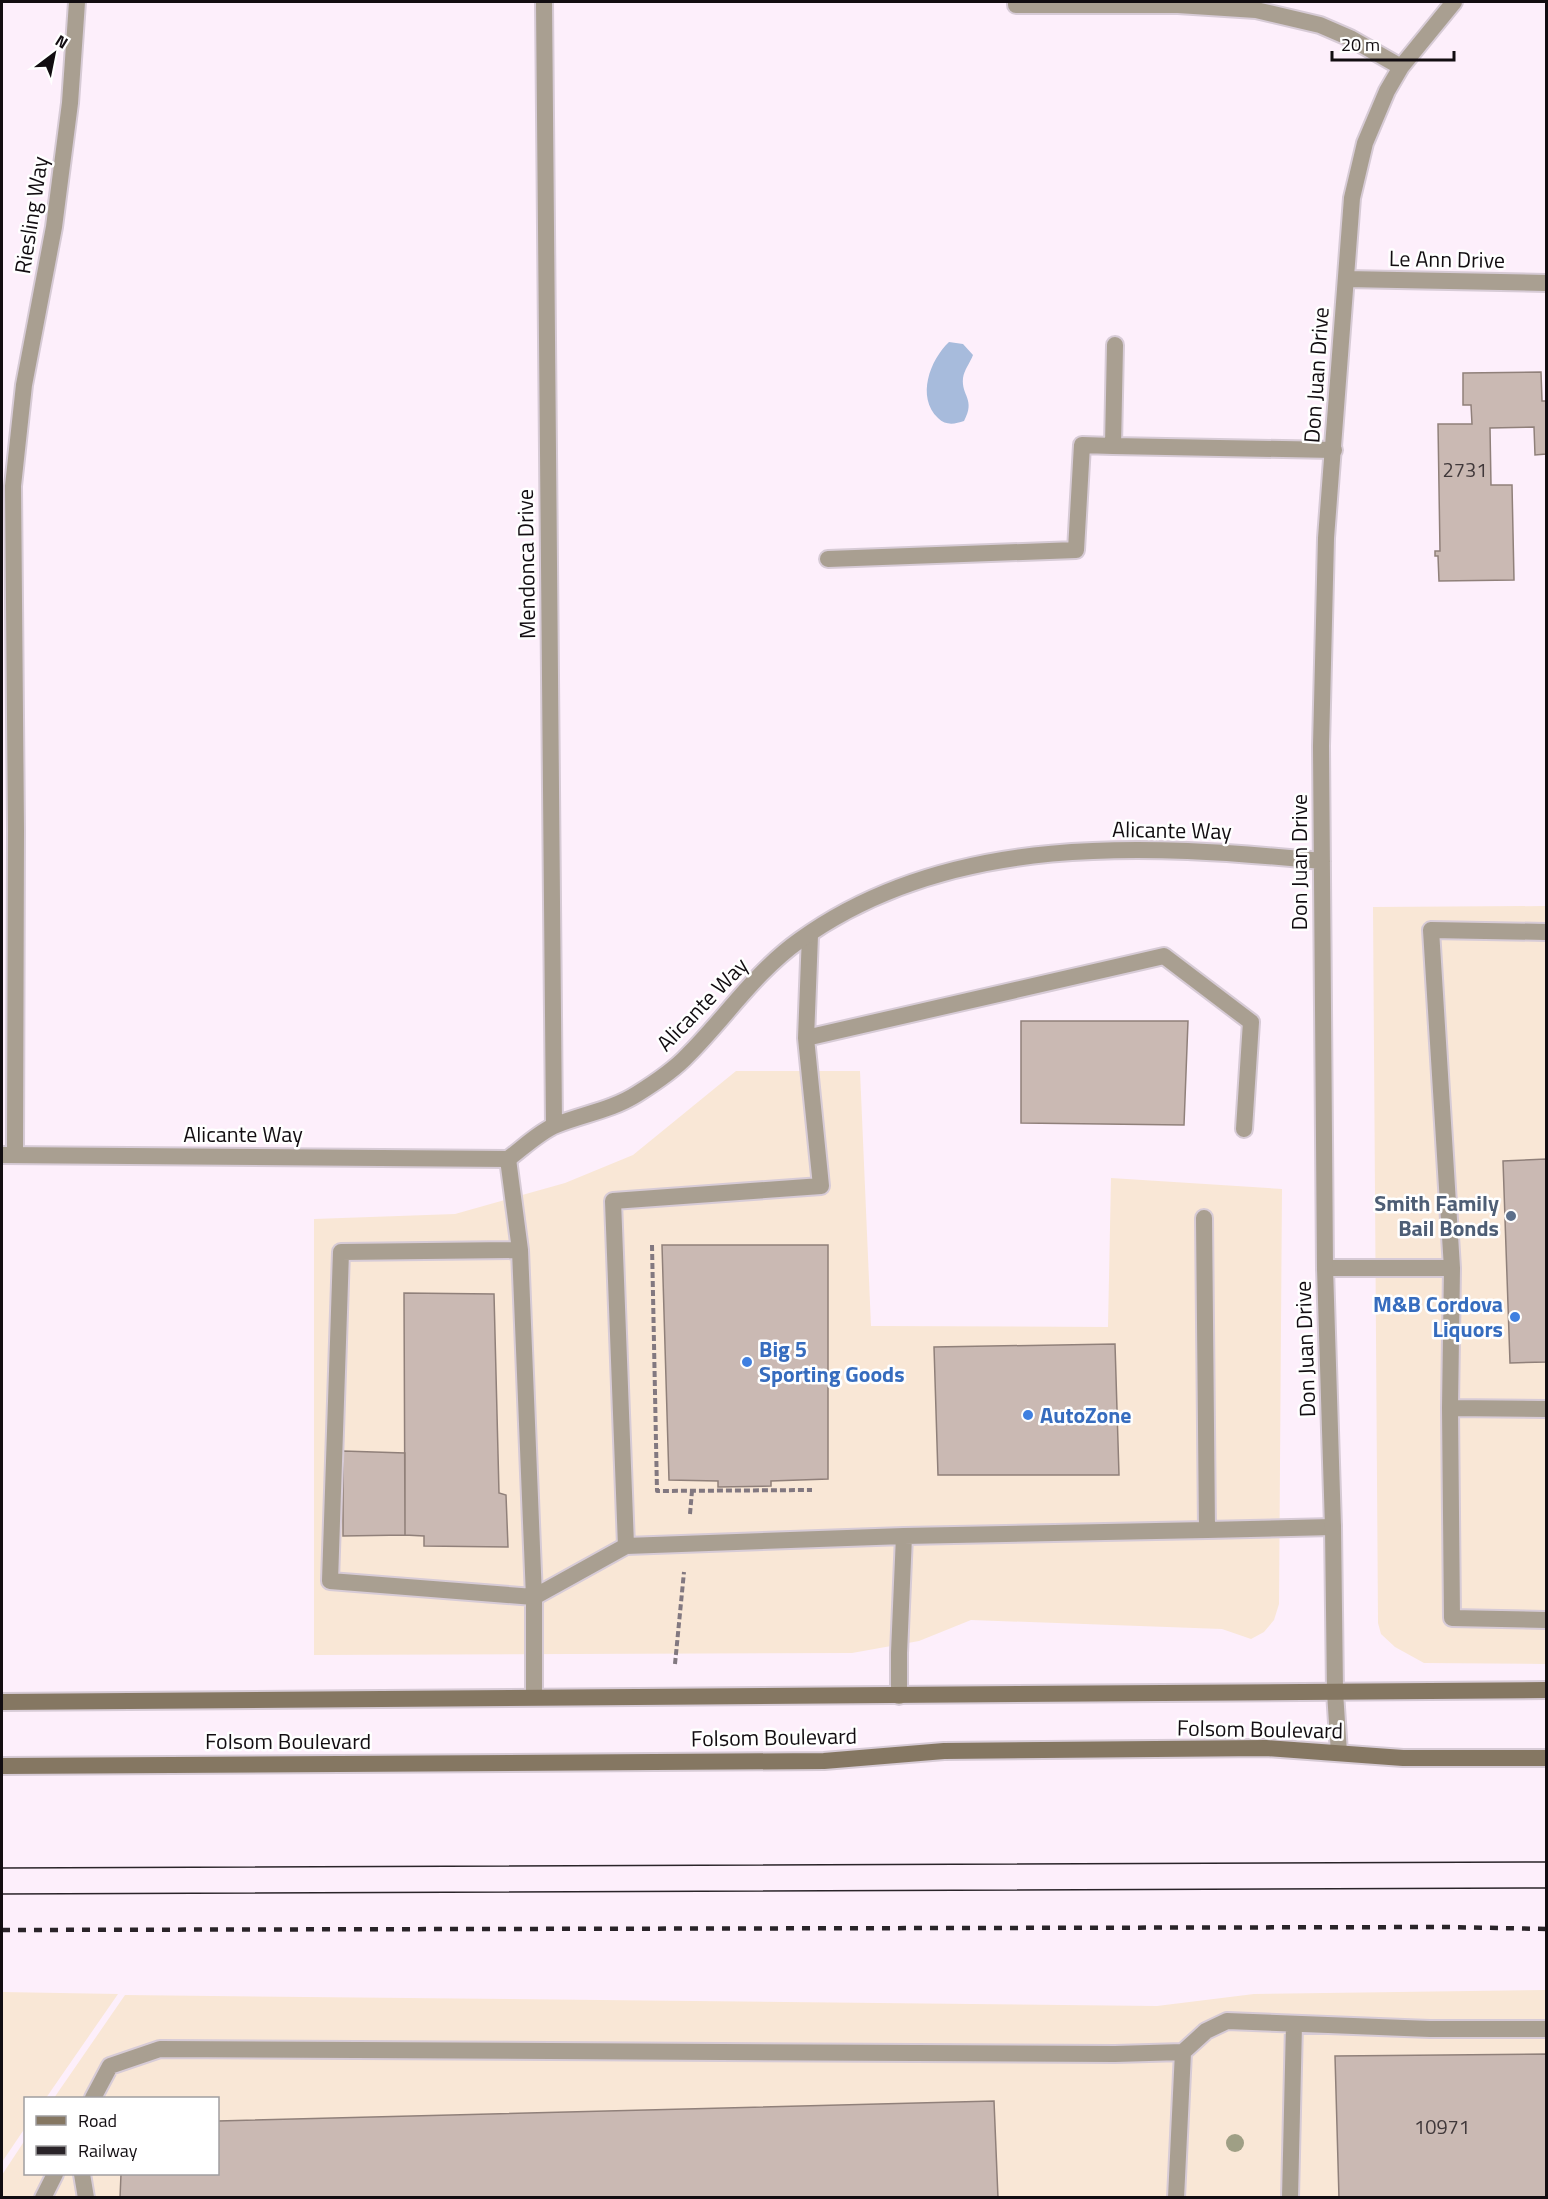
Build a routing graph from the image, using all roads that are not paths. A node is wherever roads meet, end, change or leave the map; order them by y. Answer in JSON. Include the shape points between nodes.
{"nodes":[{"id":1,"x":77,"y":2,"type":"edge"},
{"id":2,"x":544,"y":2,"type":"edge"},
{"id":3,"x":1016,"y":2,"type":"edge"},
{"id":4,"x":1454,"y":2,"type":"edge"},
{"id":5,"x":1401,"y":67,"type":"junction"},
{"id":6,"x":1346,"y":279,"type":"junction"},
{"id":7,"x":1546,"y":283,"type":"edge"},
{"id":8,"x":1116,"y":345,"type":"dead end"},
{"id":9,"x":1113,"y":446,"type":"junction"},
{"id":10,"x":1334,"y":450,"type":"junction"},
{"id":11,"x":828,"y":559,"type":"dead end"},
{"id":12,"x":1322,"y":861,"type":"junction"},
{"id":13,"x":1546,"y":932,"type":"edge"},
{"id":14,"x":810,"y":934,"type":"junction"},
{"id":15,"x":806,"y":1038,"type":"junction"},
{"id":16,"x":554,"y":1126,"type":"junction"},
{"id":17,"x":1244,"y":1129,"type":"dead end"},
{"id":18,"x":8,"y":1155,"type":"edge"},
{"id":19,"x":507,"y":1159,"type":"junction"},
{"id":20,"x":1204,"y":1218,"type":"dead end"},
{"id":21,"x":520,"y":1250,"type":"junction"},
{"id":22,"x":1452,"y":1268,"type":"junction"},
{"id":23,"x":1325,"y":1269,"type":"junction"},
{"id":24,"x":1450,"y":1408,"type":"junction"},
{"id":25,"x":1546,"y":1409,"type":"edge"},
{"id":26,"x":1334,"y":1527,"type":"junction"},
{"id":27,"x":1207,"y":1530,"type":"junction"},
{"id":28,"x":904,"y":1536,"type":"junction"},
{"id":29,"x":626,"y":1546,"type":"junction"},
{"id":30,"x":534,"y":1597,"type":"junction"},
{"id":31,"x":1546,"y":1620,"type":"edge"},
{"id":32,"x":1546,"y":1690,"type":"edge"},
{"id":33,"x":1335,"y":1692,"type":"junction"},
{"id":34,"x":899,"y":1696,"type":"junction"},
{"id":35,"x":534,"y":1697,"type":"junction"},
{"id":36,"x":2,"y":1702,"type":"edge"},
{"id":37,"x":1339,"y":1753,"type":"junction"},
{"id":38,"x":1546,"y":1758,"type":"edge"},
{"id":39,"x":2,"y":1766,"type":"edge"},
{"id":40,"x":1294,"y":2024,"type":"junction"},
{"id":41,"x":1546,"y":2029,"type":"edge"},
{"id":42,"x":1183,"y":2052,"type":"junction"},
{"id":43,"x":94,"y":2097,"type":"edge"},
{"id":44,"x":54,"y":2175,"type":"edge"},
{"id":45,"x":82,"y":2175,"type":"edge"},
{"id":46,"x":43,"y":2198,"type":"edge"},
{"id":47,"x":86,"y":2198,"type":"edge"},
{"id":48,"x":1176,"y":2198,"type":"edge"},
{"id":49,"x":1290,"y":2198,"type":"edge"}],
"edges":[{"from":1,"to":18,"type":"street","name":"Riesling Way","via":[[70,103],[54,226],[24,385],[13,486],[16,830]]},
{"from":2,"to":16,"type":"street","name":"Mendonca Drive"},
{"from":3,"to":5,"type":"street","via":[[1178,4],[1256,10],[1320,25]]},
{"from":4,"to":5,"type":"street","name":"Don Juan Drive"},
{"from":5,"to":6,"type":"street","name":"Don Juan Drive","via":[[1365,143],[1352,198]]},
{"from":6,"to":7,"type":"street","name":"Le Ann Drive"},
{"from":6,"to":10,"type":"street","name":"Don Juan Drive"},
{"from":8,"to":9,"type":"street"},
{"from":9,"to":10,"type":"street"},
{"from":9,"to":11,"type":"street","via":[[1082,444],[1076,550]]},
{"from":10,"to":12,"type":"street","name":"Don Juan Drive","via":[[1326,538]]},
{"from":12,"to":14,"type":"street","name":"Alicante Way","via":[[1232,852],[1119,850],[1020,856],[951,869],[885,893]]},
{"from":12,"to":23,"type":"street","name":"Don Juan Drive"},
{"from":13,"to":22,"type":"street","via":[[1431,930]]},
{"from":14,"to":15,"type":"street"},
{"from":14,"to":16,"type":"street","name":"Alicante Way","via":[[751,983],[687,1056],[646,1088],[610,1108]]},
{"from":15,"to":17,"type":"street","via":[[1164,956],[1251,1022]]},
{"from":15,"to":29,"type":"street","via":[[821,1186],[613,1202]]},
{"from":16,"to":19,"type":"street","name":"Alicante Way"},
{"from":18,"to":19,"type":"street","name":"Alicante Way"},
{"from":19,"to":21,"type":"street"},
{"from":20,"to":27,"type":"street"},
{"from":21,"to":30,"type":"street"},
{"from":21,"to":30,"type":"street","via":[[341,1252],[330,1581]]},
{"from":22,"to":23,"type":"street"},
{"from":22,"to":24,"type":"street"},
{"from":23,"to":26,"type":"street","name":"Don Juan Drive"},
{"from":24,"to":25,"type":"street"},
{"from":24,"to":31,"type":"street","via":[[1452,1618]]},
{"from":26,"to":27,"type":"street"},
{"from":26,"to":33,"type":"street","name":"Don Juan Drive"},
{"from":27,"to":28,"type":"street"},
{"from":28,"to":29,"type":"street"},
{"from":28,"to":34,"type":"street"},
{"from":29,"to":30,"type":"street"},
{"from":30,"to":35,"type":"street"},
{"from":32,"to":33,"type":"main road","name":"Folsom Boulevard"},
{"from":33,"to":34,"type":"main road","name":"Folsom Boulevard"},
{"from":33,"to":37,"type":"street","name":"Don Juan Drive"},
{"from":34,"to":35,"type":"main road","name":"Folsom Boulevard"},
{"from":35,"to":36,"type":"main road","name":"Folsom Boulevard"},
{"from":37,"to":38,"type":"main road","name":"Folsom Boulevard","via":[[1403,1758]]},
{"from":37,"to":39,"type":"main road","name":"Folsom Boulevard","via":[[1266,1748],[944,1751],[824,1761]]},
{"from":40,"to":41,"type":"street"},
{"from":40,"to":42,"type":"street","via":[[1227,2021],[1206,2031]]},
{"from":40,"to":49,"type":"street"},
{"from":42,"to":43,"type":"street","via":[[160,2049],[110,2066]]},
{"from":42,"to":48,"type":"street"},
{"from":44,"to":46,"type":"street"},
{"from":45,"to":47,"type":"street"}]}
